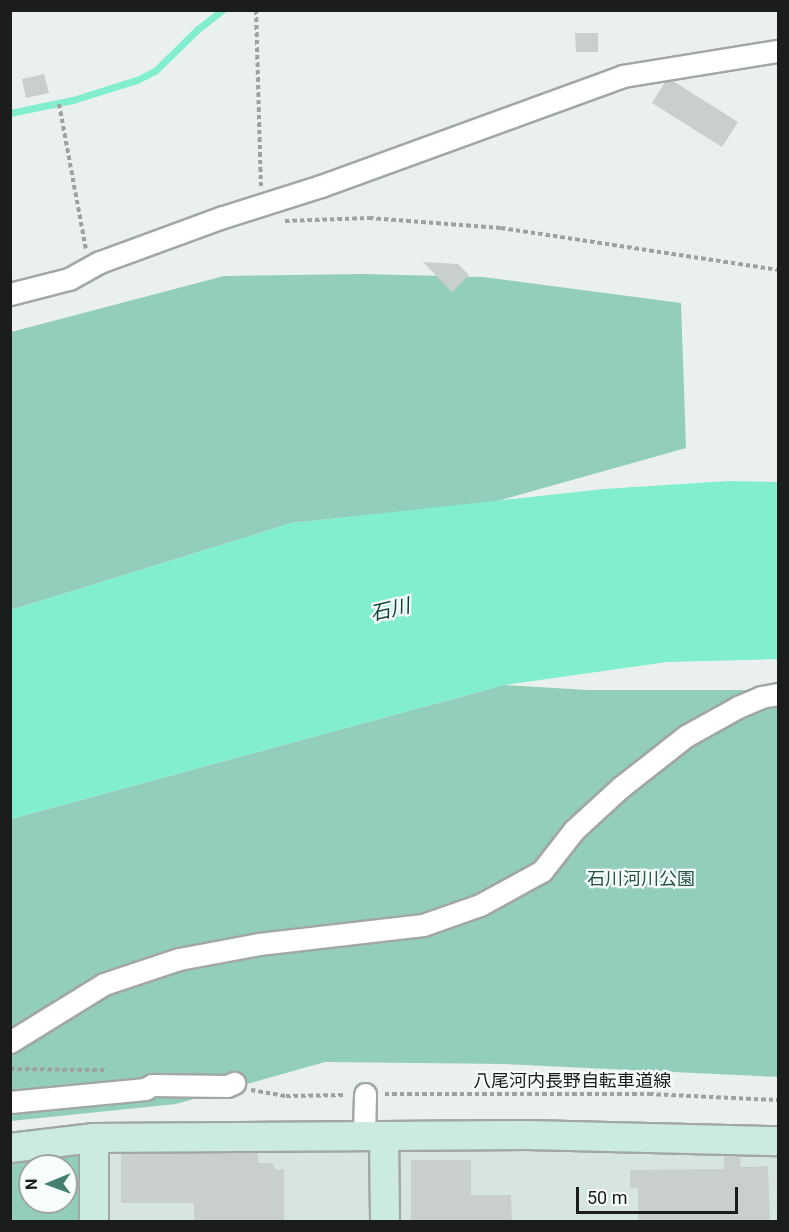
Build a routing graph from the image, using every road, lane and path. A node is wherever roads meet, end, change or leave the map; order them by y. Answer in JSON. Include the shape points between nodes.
{"nodes":[{"id":1,"x":256,"y":10,"type":"edge"},
{"id":2,"x":778,"y":51,"type":"edge"},
{"id":3,"x":59,"y":104,"type":"dead end"},
{"id":4,"x":262,"y":204,"type":"junction"},
{"id":5,"x":280,"y":223,"type":"dead end"},
{"id":6,"x":79,"y":257,"type":"dead end"},
{"id":7,"x":778,"y":270,"type":"edge"},
{"id":8,"x":10,"y":294,"type":"edge"},
{"id":9,"x":778,"y":694,"type":"edge"},
{"id":10,"x":10,"y":1042,"type":"edge"},
{"id":11,"x":234,"y":1083,"type":"dead end"},
{"id":12,"x":365,"y":1094,"type":"joint"},
{"id":13,"x":778,"y":1101,"type":"edge"},
{"id":14,"x":10,"y":1102,"type":"edge"},
{"id":15,"x":374,"y":1136,"type":"junction"},
{"id":16,"x":94,"y":1138,"type":"junction"},
{"id":17,"x":778,"y":1141,"type":"edge"},
{"id":18,"x":10,"y":1148,"type":"edge"},
{"id":19,"x":94,"y":1221,"type":"edge"},
{"id":20,"x":385,"y":1221,"type":"edge"}],
"edges":[{"from":1,"to":4,"type":"path"},
{"from":2,"to":4,"type":"street","via":[[623,76]]},
{"from":3,"to":6,"type":"path","via":[[87,251]]},
{"from":4,"to":8,"type":"street","via":[[100,262],[69,279]]},
{"from":5,"to":7,"type":"path","via":[[336,217],[501,228]]},
{"from":9,"to":10,"type":"street","via":[[738,707],[686,736],[582,822],[542,871],[480,905],[423,925],[259,944],[179,959],[104,984]]},
{"from":11,"to":14,"type":"street","via":[[152,1085],[145,1089]]},
{"from":12,"to":13,"type":"path","name":"八尾河内長野自転車道線","via":[[649,1094]]},
{"from":12,"to":15,"type":"street"},
{"from":15,"to":16,"type":"street"},
{"from":15,"to":17,"type":"street","via":[[699,1137]]},
{"from":15,"to":20,"type":"street"},
{"from":16,"to":18,"type":"street"},
{"from":16,"to":19,"type":"street"}]}
